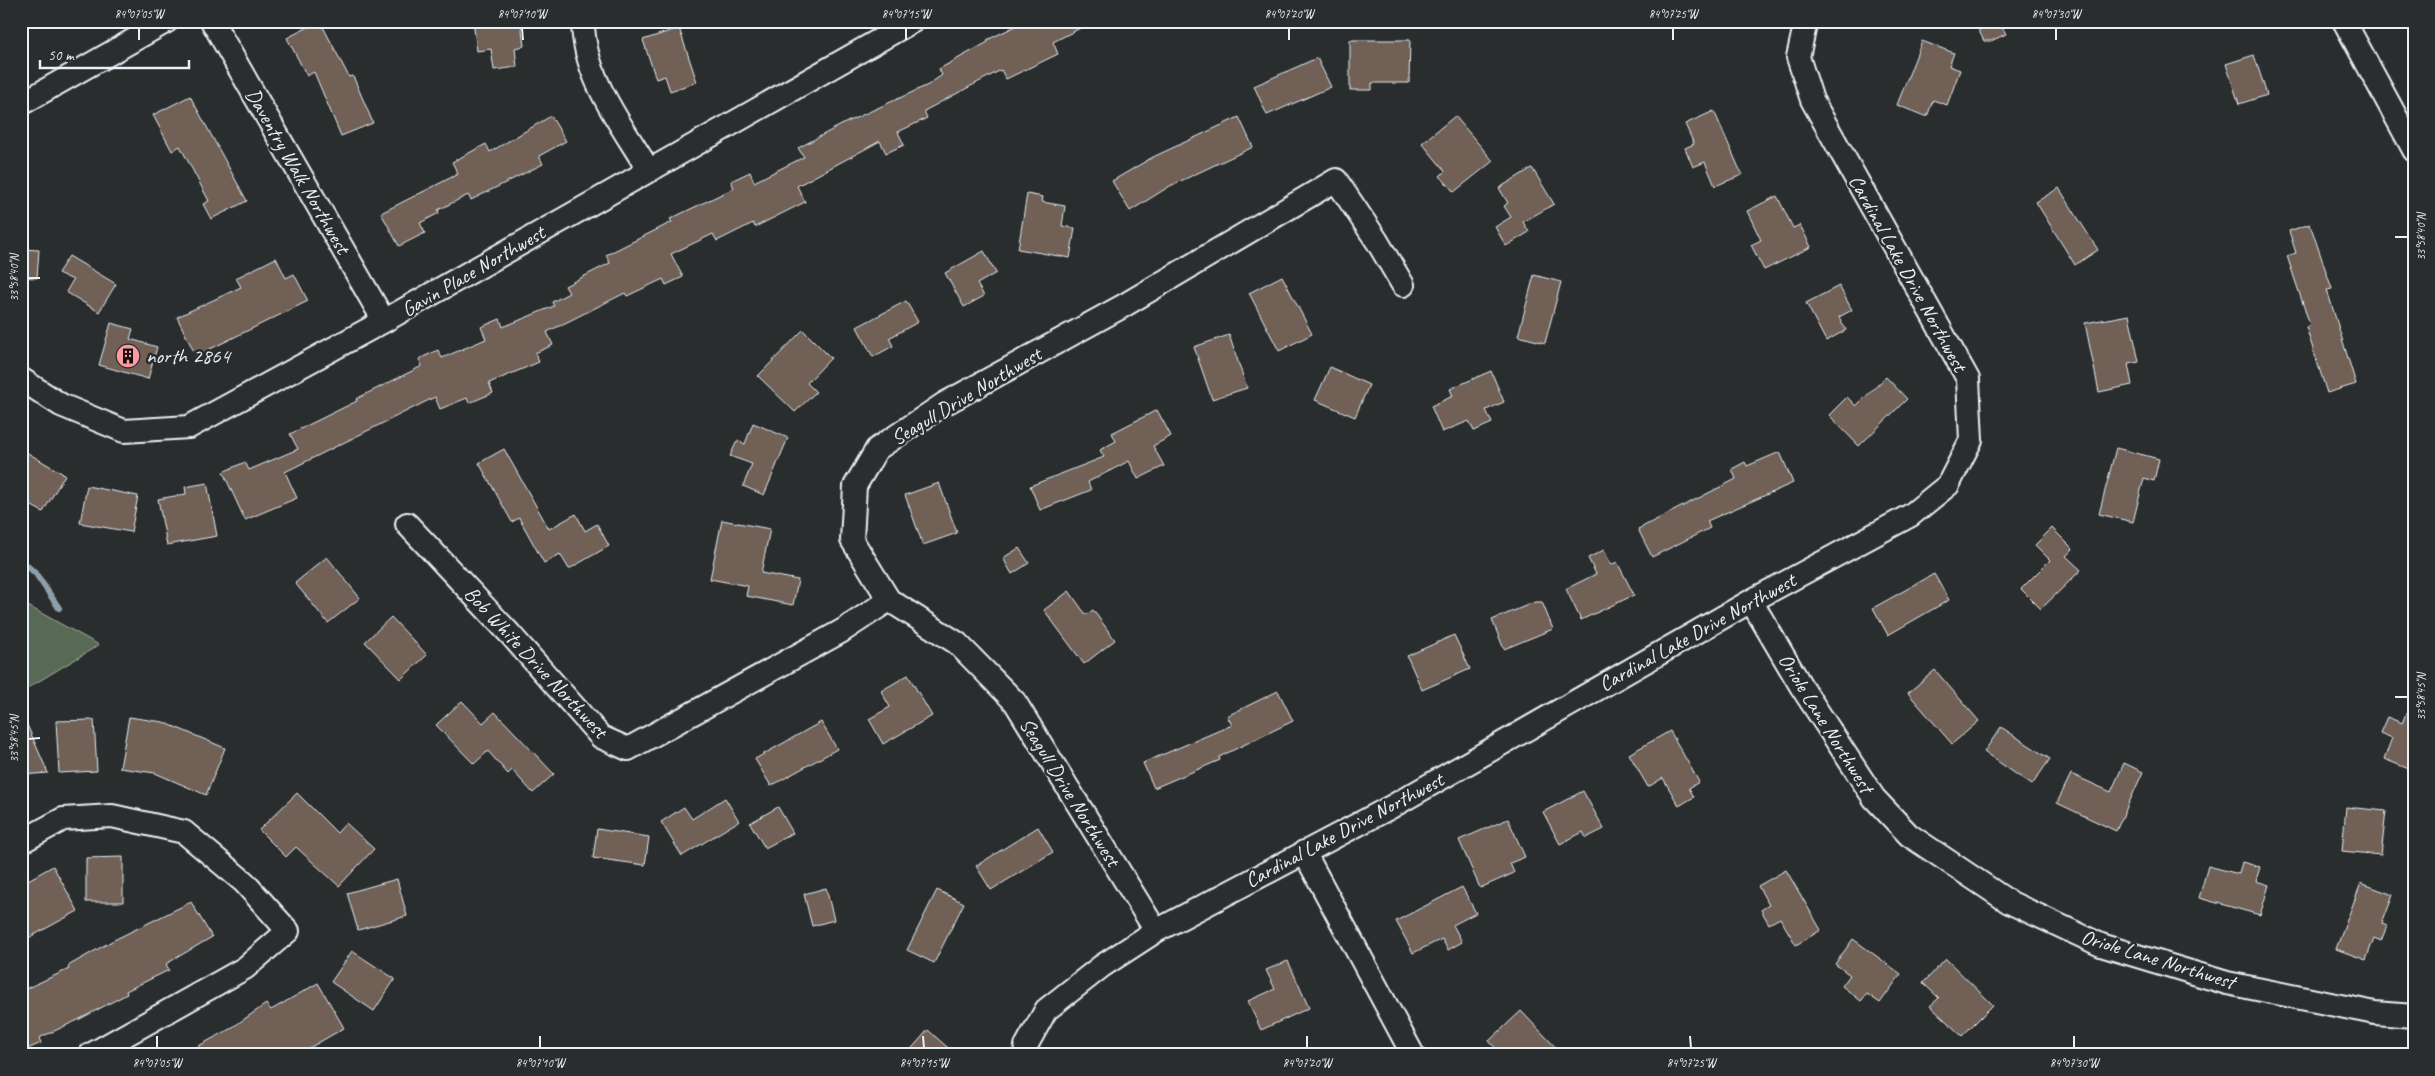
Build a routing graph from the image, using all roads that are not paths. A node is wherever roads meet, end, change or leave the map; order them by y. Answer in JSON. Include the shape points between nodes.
{"nodes":[{"id":1,"x":167,"y":21,"type":"edge"},
{"id":2,"x":212,"y":21,"type":"edge"},
{"id":3,"x":583,"y":21,"type":"edge"},
{"id":4,"x":913,"y":21,"type":"edge"},
{"id":5,"x":1806,"y":21,"type":"edge"},
{"id":6,"x":2344,"y":21,"type":"edge"},
{"id":7,"x":21,"y":104,"type":"edge"},
{"id":8,"x":2414,"y":150,"type":"edge"},
{"id":9,"x":649,"y":171,"type":"junction"},
{"id":10,"x":1403,"y":285,"type":"dead end"},
{"id":11,"x":384,"y":321,"type":"junction"},
{"id":12,"x":21,"y":379,"type":"edge"},
{"id":13,"x":407,"y":524,"type":"dead end"},
{"id":14,"x":889,"y":600,"type":"junction"},
{"id":15,"x":1751,"y":601,"type":"junction"},
{"id":16,"x":21,"y":842,"type":"edge"},
{"id":17,"x":1304,"y":852,"type":"junction"},
{"id":18,"x":1156,"y":931,"type":"junction"},
{"id":19,"x":2414,"y":1016,"type":"edge"},
{"id":20,"x":90,"y":1055,"type":"edge"},
{"id":21,"x":1025,"y":1055,"type":"edge"},
{"id":22,"x":1413,"y":1055,"type":"edge"}],
"edges":[{"from":1,"to":7,"type":"street"},
{"from":2,"to":11,"type":"street","name":"Daventry Walk Northwest"},
{"from":3,"to":9,"type":"street","via":[[583,35],[596,83]]},
{"from":4,"to":9,"type":"street","name":"Gavin Place Northwest"},
{"from":5,"to":15,"type":"street","name":"Cardinal Lake Drive Northwest","via":[[1798,57],[1812,100],[1968,379],[1971,440],[1948,485],[1912,515]]},
{"from":6,"to":8,"type":"street"},
{"from":9,"to":11,"type":"street","name":"Gavin Place Northwest"},
{"from":10,"to":14,"type":"street","name":"Seagull Drive Northwest","via":[[1336,180],[1123,306],[944,404],[878,449],[855,486],[852,540]]},
{"from":11,"to":12,"type":"street","name":"Gavin Place Northwest","via":[[189,427],[124,432],[61,405]]},
{"from":13,"to":14,"type":"street","name":"Bob White Drive Northwest","via":[[601,737],[628,749],[842,631]]},
{"from":14,"to":18,"type":"street","name":"Seagull Drive Northwest","via":[[957,643],[1015,702]]},
{"from":15,"to":17,"type":"street","name":"Cardinal Lake Drive Northwest","via":[[1391,807]]},
{"from":15,"to":19,"type":"street","name":"Oriole Lane Northwest","via":[[1801,686],[1874,798],[1909,835],[2009,902],[2101,945],[2227,983],[2375,1012]]},
{"from":16,"to":20,"type":"street","via":[[63,819],[92,817],[112,816],[184,832],[244,882],[288,931],[245,968]]},
{"from":17,"to":18,"type":"street","name":"Cardinal Lake Drive Northwest"},
{"from":17,"to":22,"type":"street"},
{"from":18,"to":21,"type":"street","name":"Cardinal Lake Drive Northwest","via":[[1102,966],[1046,1010],[1026,1046]]}]}
